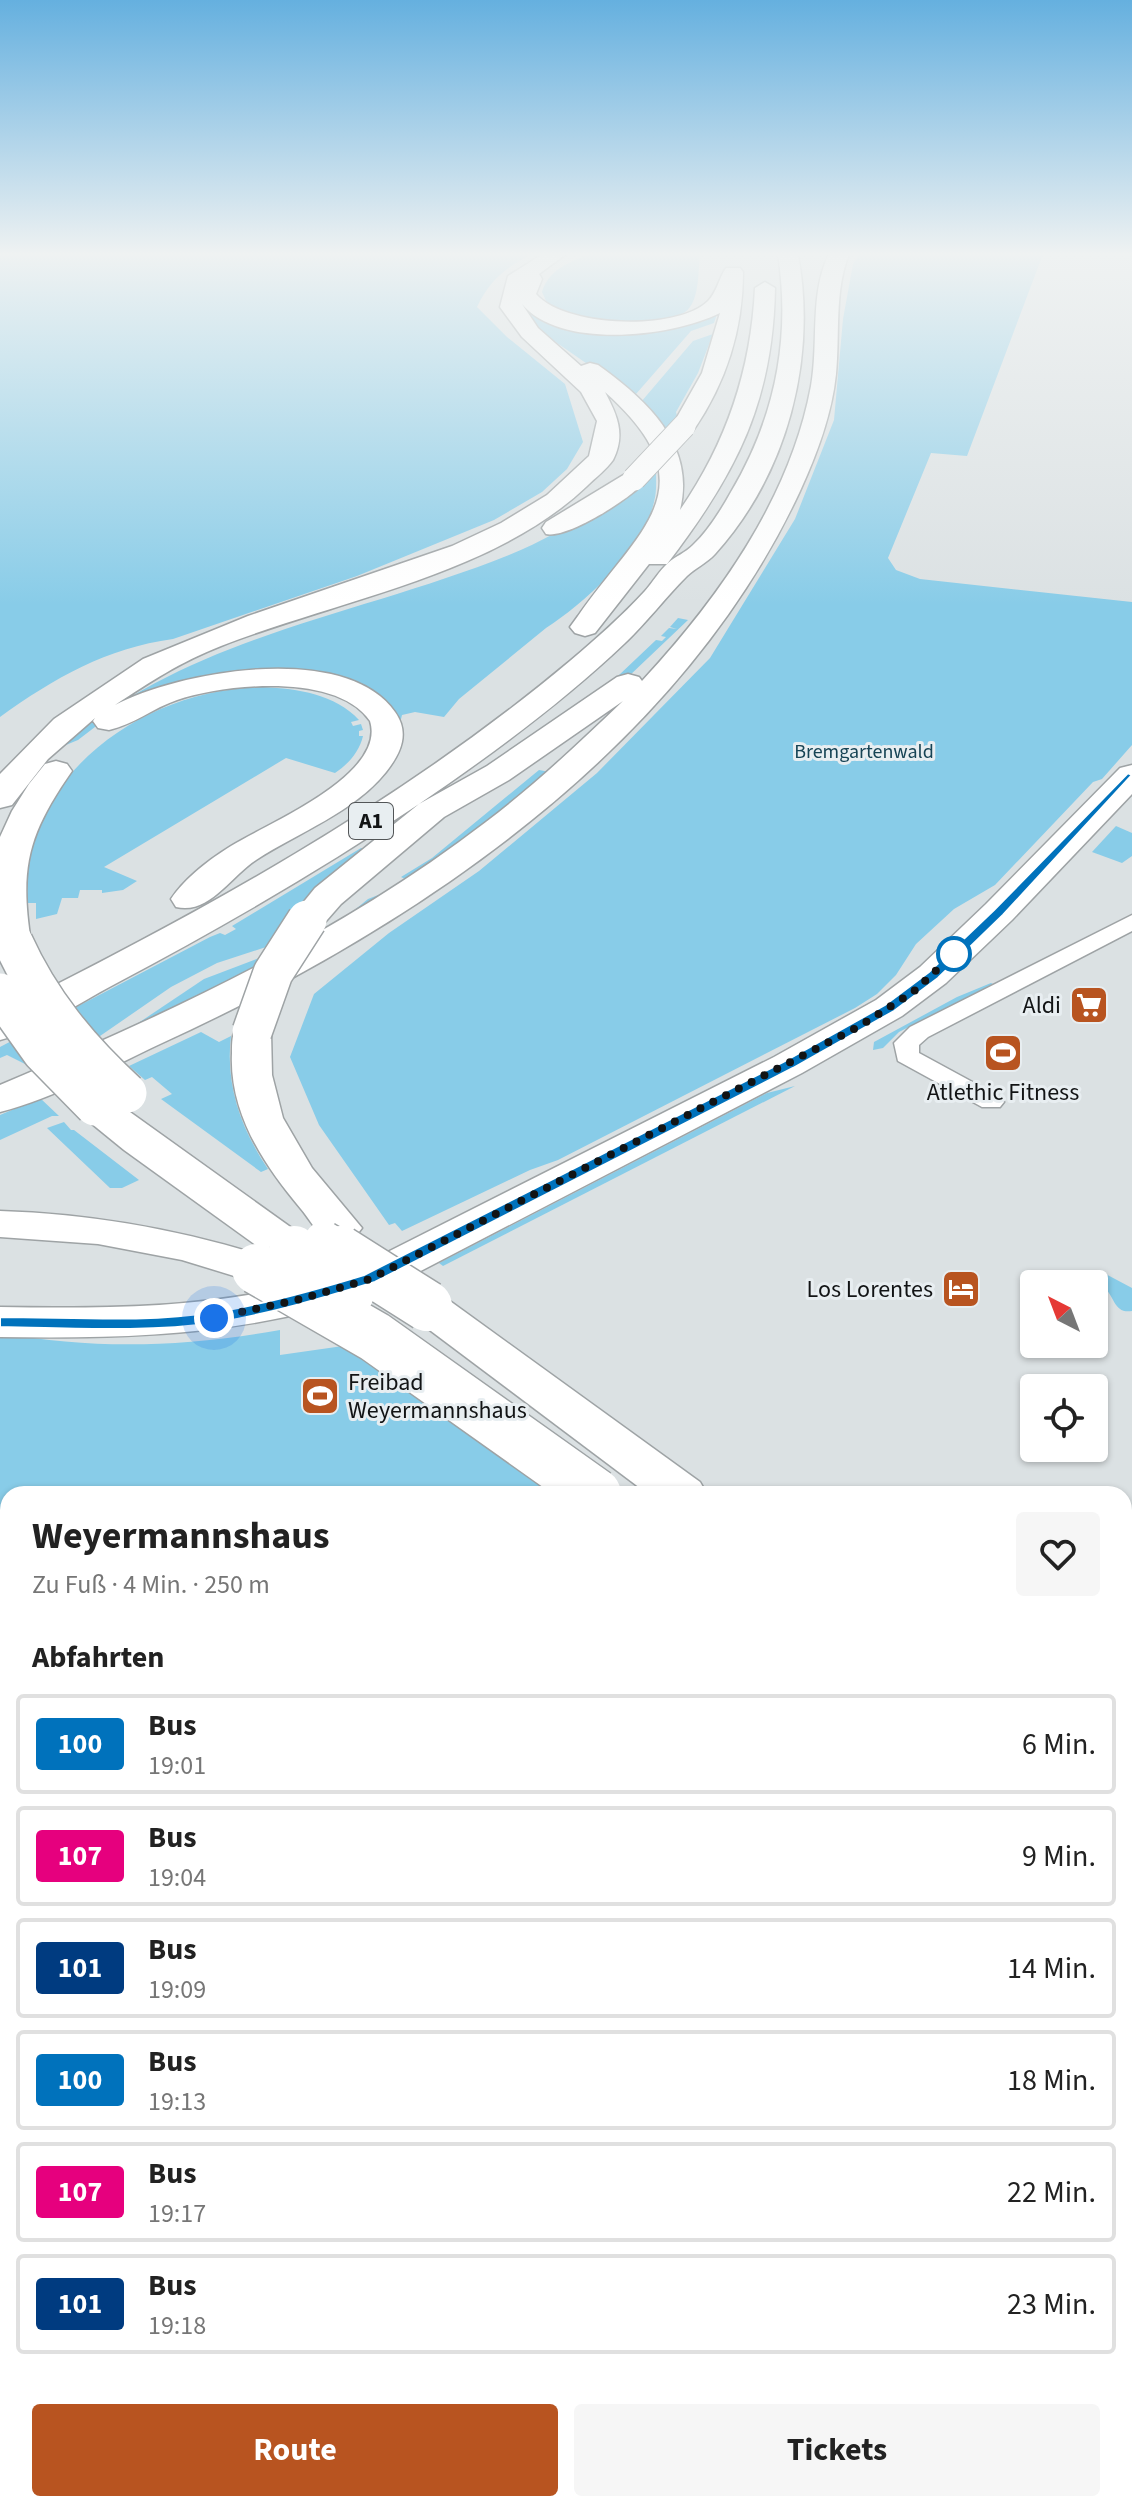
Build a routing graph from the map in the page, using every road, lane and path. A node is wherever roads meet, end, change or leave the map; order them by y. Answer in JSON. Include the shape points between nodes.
{"nodes":[{"id":1,"x":576,"y":371,"type":"edge"},
{"id":2,"x":588,"y":371,"type":"edge"},
{"id":3,"x":715,"y":371,"type":"edge"},
{"id":4,"x":758,"y":371,"type":"edge"},
{"id":5,"x":789,"y":371,"type":"edge"},
{"id":6,"x":825,"y":371,"type":"edge"},
{"id":7,"x":764,"y":534,"type":"junction"},
{"id":8,"x":700,"y":554,"type":"junction"},
{"id":9,"x":585,"y":627,"type":"junction"},
{"id":10,"x":118,"y":689,"type":"junction"},
{"id":11,"x":1132,"y":775,"type":"edge"},
{"id":12,"x":0,"y":798,"type":"edge"},
{"id":13,"x":428,"y":813,"type":"junction"},
{"id":14,"x":189,"y":899,"type":"junction"},
{"id":15,"x":1132,"y":922,"type":"edge"},
{"id":16,"x":0,"y":995,"type":"edge"},
{"id":17,"x":0,"y":1028,"type":"edge"},
{"id":18,"x":0,"y":1100,"type":"edge"},
{"id":19,"x":111,"y":1100,"type":"junction"},
{"id":20,"x":991,"y":1102,"type":"dead end"},
{"id":21,"x":0,"y":1224,"type":"edge"},
{"id":22,"x":303,"y":1247,"type":"junction"},
{"id":23,"x":0,"y":1322,"type":"edge"},
{"id":24,"x":583,"y":1486,"type":"edge"},
{"id":25,"x":604,"y":1486,"type":"edge"},
{"id":26,"x":671,"y":1486,"type":"edge"}],
"edges":[{"from":1,"to":10,"type":"main road","via":[[607,411],[608,435],[602,454],[573,489],[540,512],[397,575],[196,645],[155,663]]},
{"from":2,"to":9,"type":"main road","via":[[634,403],[662,439],[672,468],[661,525]]},
{"from":3,"to":10,"type":"main road","bridge":true,"via":[[684,426],[634,479],[580,515],[489,557],[246,635]]},
{"from":4,"to":9,"type":"main road","number":"A1","via":[[731,450],[705,496],[643,574]]},
{"from":5,"to":8,"type":"main road","number":"A1","via":[[769,443],[751,480]]},
{"from":6,"to":7,"type":"main road","via":[[802,456]]},
{"from":7,"to":13,"type":"main road","via":[[706,609],[650,665],[563,730]]},
{"from":7,"to":18,"type":"main road","via":[[727,599],[655,685],[554,785],[482,844],[394,906],[299,961],[155,1033]]},
{"from":8,"to":13,"type":"main road","via":[[700,569],[588,681]]},
{"from":8,"to":17,"type":"main road","number":"A1","via":[[679,568],[571,675],[407,798],[202,923]]},
{"from":9,"to":14,"type":"main road","number":"A1","via":[[396,775]]},
{"from":10,"to":12,"type":"main road","via":[[61,728]]},
{"from":11,"to":23,"type":"main road","via":[[999,912],[933,975],[889,1008],[370,1279],[214,1318]]},
{"from":13,"to":22,"type":"main road","bridge":true,"via":[[328,896],[274,968],[258,1003],[252,1076],[262,1117],[283,1156]]},
{"from":14,"to":16,"type":"main road","number":"A1"},
{"from":14,"to":19,"type":"main road","bridge":true,"via":[[238,856],[339,797],[365,773],[389,734],[380,711],[360,697],[321,684],[249,678],[169,693],[113,719],[85,739],[27,811],[7,863],[13,942],[49,1010],[89,1057]]},
{"from":15,"to":20,"type":"street","via":[[906,1043],[907,1056]]},
{"from":16,"to":19,"type":"main road","bridge":true,"via":[[42,1052]]},
{"from":19,"to":22,"type":"main road","via":[[139,1141]]},
{"from":21,"to":22,"type":"main road","via":[[92,1228],[206,1252]]},
{"from":22,"to":24,"type":"main road","bridge":true,"via":[[353,1321]]},
{"from":22,"to":25,"type":"main road","bridge":true},
{"from":22,"to":26,"type":"main road","bridge":true,"via":[[427,1306]]}]}
